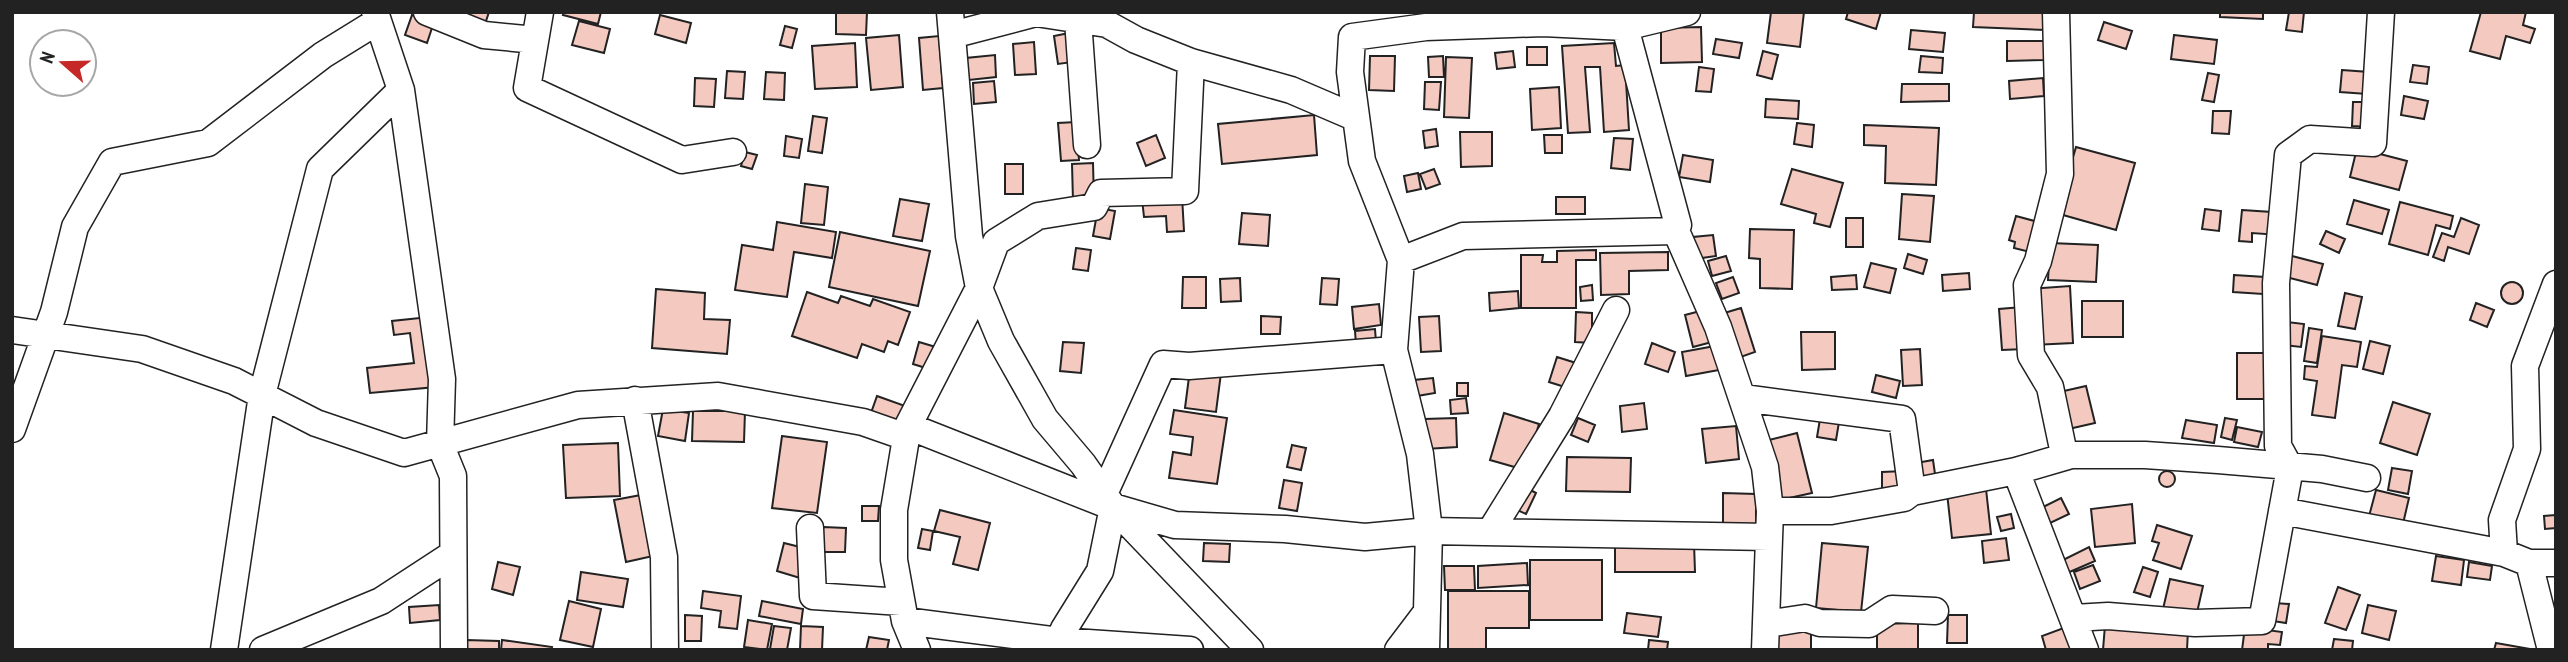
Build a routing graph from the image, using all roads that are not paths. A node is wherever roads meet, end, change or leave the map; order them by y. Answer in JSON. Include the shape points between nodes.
{"nodes":[{"id":1,"x":427,"y":12,"type":"edge"},
{"id":2,"x":540,"y":12,"type":"edge"},
{"id":3,"x":1603,"y":12,"type":"edge"},
{"id":4,"x":1687,"y":12,"type":"edge"},
{"id":5,"x":2056,"y":12,"type":"edge"},
{"id":6,"x":2381,"y":12,"type":"edge"},
{"id":7,"x":376,"y":17,"type":"edge"},
{"id":8,"x":1078,"y":20,"type":"junction"},
{"id":9,"x":951,"y":23,"type":"edge"},
{"id":10,"x":1625,"y":27,"type":"junction"},
{"id":11,"x":535,"y":40,"type":"junction"},
{"id":12,"x":1191,"y":62,"type":"junction"},
{"id":13,"x":401,"y":90,"type":"junction"},
{"id":14,"x":1354,"y":117,"type":"junction"},
{"id":15,"x":1087,"y":145,"type":"dead end"},
{"id":16,"x":733,"y":152,"type":"dead end"},
{"id":17,"x":1676,"y":231,"type":"junction"},
{"id":18,"x":1401,"y":260,"type":"junction"},
{"id":19,"x":2556,"y":284,"type":"edge"},
{"id":20,"x":979,"y":288,"type":"junction"},
{"id":21,"x":1616,"y":310,"type":"dead end"},
{"id":22,"x":12,"y":330,"type":"edge"},
{"id":23,"x":46,"y":335,"type":"junction"},
{"id":24,"x":1394,"y":350,"type":"junction"},
{"id":25,"x":262,"y":395,"type":"junction"},
{"id":26,"x":1743,"y":398,"type":"junction"},
{"id":27,"x":635,"y":400,"type":"junction"},
{"id":28,"x":12,"y":429,"type":"edge"},
{"id":29,"x":907,"y":431,"type":"junction"},
{"id":30,"x":440,"y":444,"type":"junction"},
{"id":31,"x":2071,"y":455,"type":"junction"},
{"id":32,"x":2290,"y":468,"type":"junction"},
{"id":33,"x":2016,"y":471,"type":"junction"},
{"id":34,"x":2367,"y":478,"type":"dead end"},
{"id":35,"x":1912,"y":492,"type":"junction"},
{"id":36,"x":1109,"y":500,"type":"junction"},
{"id":37,"x":1770,"y":511,"type":"junction"},
{"id":38,"x":2282,"y":511,"type":"junction"},
{"id":39,"x":810,"y":528,"type":"dead end"},
{"id":40,"x":1429,"y":531,"type":"junction"},
{"id":41,"x":1490,"y":532,"type":"junction"},
{"id":42,"x":1769,"y":537,"type":"junction"},
{"id":43,"x":2504,"y":553,"type":"junction"},
{"id":44,"x":453,"y":554,"type":"junction"},
{"id":45,"x":2529,"y":563,"type":"junction"},
{"id":46,"x":2556,"y":563,"type":"edge"},
{"id":47,"x":903,"y":611,"type":"junction"},
{"id":48,"x":1935,"y":611,"type":"dead end"},
{"id":49,"x":1426,"y":613,"type":"junction"},
{"id":50,"x":2074,"y":618,"type":"junction"},
{"id":51,"x":1766,"y":637,"type":"edge"},
{"id":52,"x":1057,"y":646,"type":"edge"},
{"id":53,"x":224,"y":650,"type":"edge"},
{"id":54,"x":263,"y":650,"type":"edge"},
{"id":55,"x":454,"y":650,"type":"edge"},
{"id":56,"x":665,"y":650,"type":"edge"},
{"id":57,"x":917,"y":650,"type":"edge"},
{"id":58,"x":1190,"y":650,"type":"edge"},
{"id":59,"x":1250,"y":650,"type":"edge"},
{"id":60,"x":1398,"y":650,"type":"edge"},
{"id":61,"x":1426,"y":650,"type":"edge"},
{"id":62,"x":2085,"y":650,"type":"edge"},
{"id":63,"x":2551,"y":650,"type":"edge"}],
"edges":[{"from":1,"to":11,"type":"street","via":[[484,35]]},
{"from":2,"to":11,"type":"street"},
{"from":3,"to":10,"type":"street"},
{"from":4,"to":10,"type":"street"},
{"from":5,"to":31,"type":"street","via":[[2060,174],[2038,261],[2027,285],[2031,355],[2050,387],[2063,449]]},
{"from":6,"to":32,"type":"street","via":[[2373,143],[2310,139],[2288,155],[2276,283],[2278,446]]},
{"from":7,"to":13,"type":"street"},
{"from":7,"to":23,"type":"street","via":[[208,143],[112,162],[75,227]]},
{"from":8,"to":9,"type":"street","via":[[1036,13]]},
{"from":8,"to":12,"type":"street","via":[[1107,24]]},
{"from":8,"to":15,"type":"street"},
{"from":9,"to":20,"type":"street","via":[[969,236]]},
{"from":10,"to":14,"type":"street","via":[[1544,23],[1439,26],[1352,37]]},
{"from":10,"to":17,"type":"street"},
{"from":11,"to":16,"type":"street","via":[[527,88],[682,160]]},
{"from":12,"to":14,"type":"street","via":[[1292,90]]},
{"from":12,"to":20,"type":"street","via":[[1185,191],[1101,193],[1094,207],[1038,216],[996,242]]},
{"from":13,"to":25,"type":"street","via":[[320,169]]},
{"from":13,"to":30,"type":"street","via":[[442,379]]},
{"from":14,"to":18,"type":"street","via":[[1362,161]]},
{"from":17,"to":18,"type":"street","via":[[1463,236]]},
{"from":17,"to":26,"type":"street"},
{"from":18,"to":24,"type":"street"},
{"from":19,"to":43,"type":"street","via":[[2525,366],[2527,449],[2502,520]]},
{"from":20,"to":29,"type":"street"},
{"from":20,"to":36,"type":"street","via":[[1001,341],[1045,419]]},
{"from":21,"to":41,"type":"street","via":[[1562,416]]},
{"from":22,"to":23,"type":"street"},
{"from":23,"to":25,"type":"street","via":[[142,349]]},
{"from":23,"to":28,"type":"street"},
{"from":24,"to":36,"type":"street","via":[[1163,364]]},
{"from":24,"to":40,"type":"street","via":[[1420,454]]},
{"from":25,"to":30,"type":"street","via":[[316,423],[404,453]]},
{"from":25,"to":53,"type":"street"},
{"from":26,"to":35,"type":"street","via":[[1902,419]]},
{"from":26,"to":37,"type":"street","via":[[1765,467]]},
{"from":27,"to":29,"type":"street","via":[[718,396]]},
{"from":27,"to":30,"type":"street","via":[[578,405]]},
{"from":27,"to":56,"type":"street","via":[[664,557]]},
{"from":29,"to":36,"type":"street"},
{"from":29,"to":47,"type":"street","via":[[894,510],[894,560]]},
{"from":30,"to":44,"type":"street","via":[[453,476]]},
{"from":31,"to":32,"type":"street","via":[[2145,455]]},
{"from":31,"to":33,"type":"street"},
{"from":32,"to":34,"type":"street"},
{"from":32,"to":38,"type":"street"},
{"from":33,"to":35,"type":"street"},
{"from":33,"to":50,"type":"street"},
{"from":35,"to":37,"type":"street","via":[[1904,498],[1831,511]]},
{"from":36,"to":40,"type":"street","via":[[1175,525],[1365,537]]},
{"from":36,"to":52,"type":"street","via":[[1100,571]]},
{"from":36,"to":59,"type":"street"},
{"from":37,"to":42,"type":"street"},
{"from":38,"to":43,"type":"street"},
{"from":38,"to":50,"type":"street","via":[[2262,621]]},
{"from":39,"to":47,"type":"street","via":[[813,596]]},
{"from":40,"to":41,"type":"street"},
{"from":40,"to":49,"type":"street"},
{"from":41,"to":42,"type":"street"},
{"from":42,"to":51,"type":"street"},
{"from":43,"to":45,"type":"street"},
{"from":44,"to":54,"type":"street","via":[[381,601]]},
{"from":44,"to":55,"type":"street"},
{"from":45,"to":46,"type":"street"},
{"from":45,"to":63,"type":"street"},
{"from":47,"to":52,"type":"street"},
{"from":47,"to":57,"type":"street"},
{"from":48,"to":51,"type":"street","via":[[1892,609],[1869,624],[1805,618]]},
{"from":49,"to":60,"type":"street"},
{"from":49,"to":61,"type":"street"},
{"from":50,"to":62,"type":"street"},
{"from":52,"to":58,"type":"street"}]}
